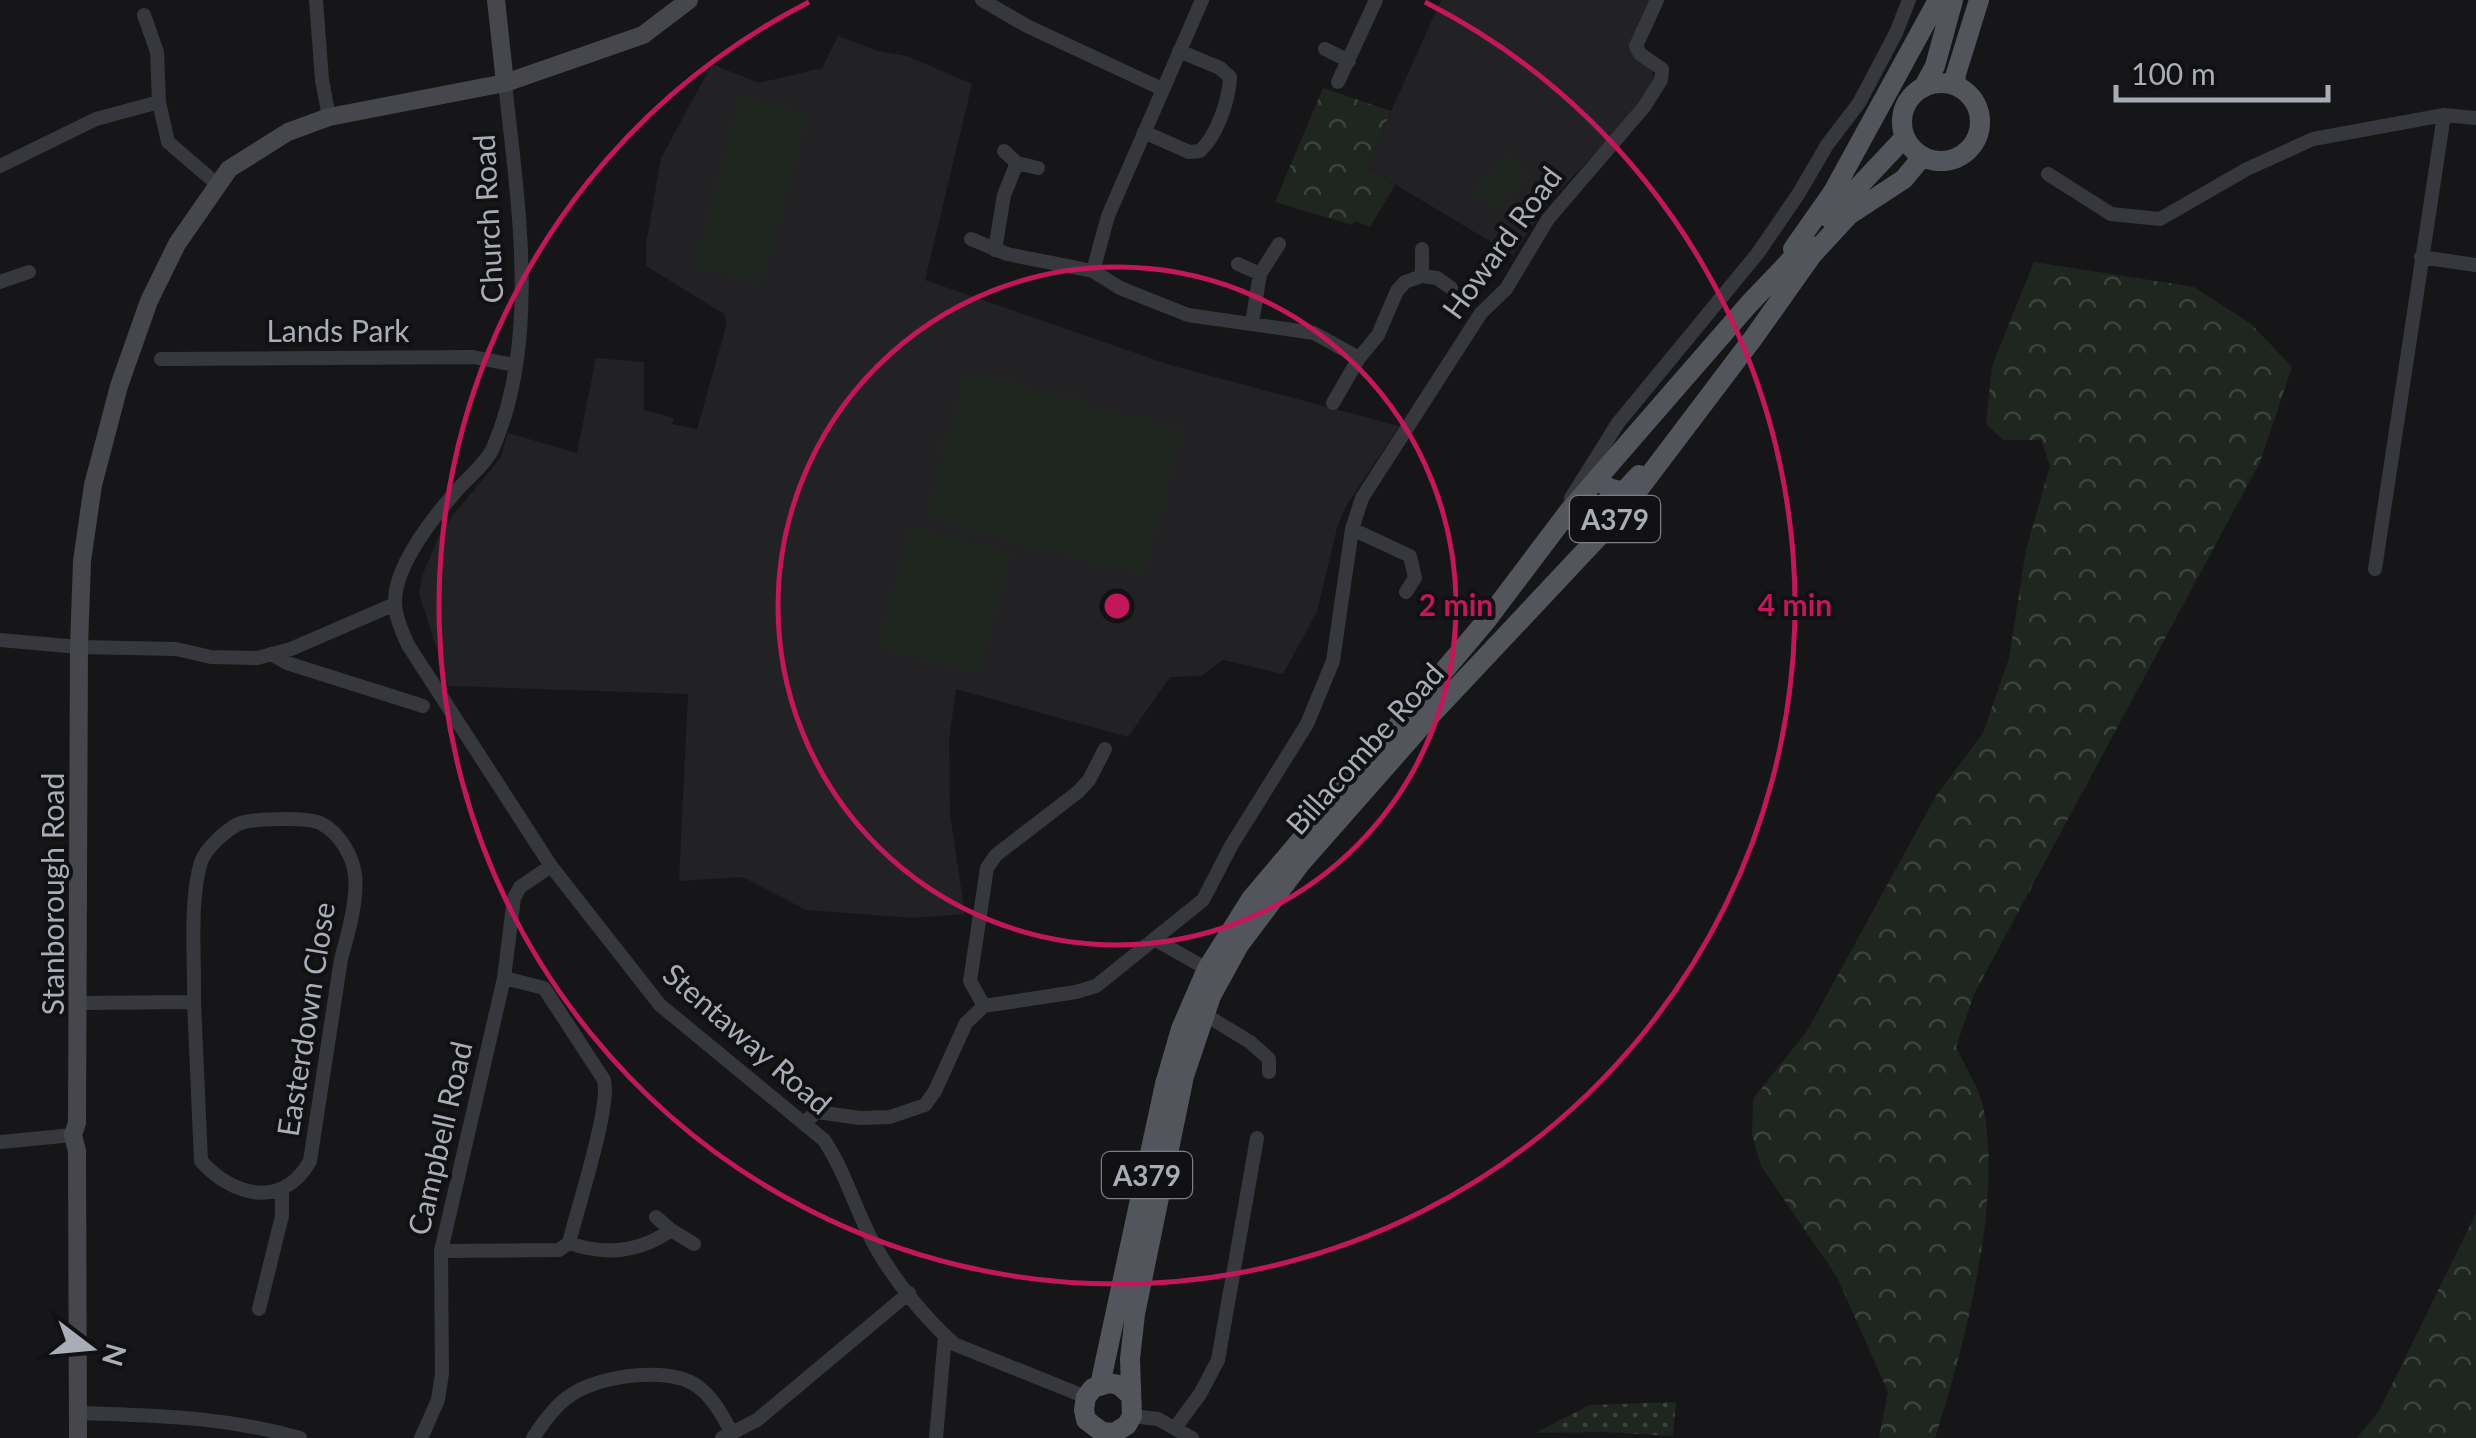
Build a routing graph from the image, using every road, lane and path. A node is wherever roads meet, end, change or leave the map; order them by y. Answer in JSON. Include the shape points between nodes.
{"nodes":[{"id":1,"x":316,"y":0,"type":"edge"},
{"id":2,"x":496,"y":0,"type":"edge"},
{"id":3,"x":689,"y":0,"type":"edge"},
{"id":4,"x":982,"y":0,"type":"edge"},
{"id":5,"x":1202,"y":0,"type":"edge"},
{"id":6,"x":1376,"y":0,"type":"edge"},
{"id":7,"x":1657,"y":0,"type":"edge"},
{"id":8,"x":1909,"y":0,"type":"edge"},
{"id":9,"x":1938,"y":0,"type":"edge"},
{"id":10,"x":1953,"y":0,"type":"edge"},
{"id":11,"x":1979,"y":0,"type":"edge"},
{"id":12,"x":144,"y":14,"type":"dead end"},
{"id":13,"x":1324,"y":49,"type":"dead end"},
{"id":14,"x":1179,"y":52,"type":"junction"},
{"id":15,"x":1349,"y":61,"type":"junction"},
{"id":16,"x":1338,"y":82,"type":"dead end"},
{"id":17,"x":505,"y":83,"type":"junction"},
{"id":18,"x":1957,"y":86,"type":"junction"},
{"id":19,"x":1923,"y":88,"type":"junction"},
{"id":20,"x":1162,"y":89,"type":"junction"},
{"id":21,"x":159,"y":102,"type":"junction"},
{"id":22,"x":2444,"y":114,"type":"junction"},
{"id":23,"x":329,"y":117,"type":"junction"},
{"id":24,"x":2476,"y":118,"type":"edge"},
{"id":25,"x":1144,"y":132,"type":"junction"},
{"id":26,"x":1905,"y":137,"type":"junction"},
{"id":27,"x":1004,"y":151,"type":"dead end"},
{"id":28,"x":1922,"y":157,"type":"junction"},
{"id":29,"x":1017,"y":163,"type":"junction"},
{"id":30,"x":0,"y":166,"type":"edge"},
{"id":31,"x":1038,"y":168,"type":"dead end"},
{"id":32,"x":2048,"y":174,"type":"dead end"},
{"id":33,"x":218,"y":184,"type":"junction"},
{"id":34,"x":971,"y":239,"type":"dead end"},
{"id":35,"x":1279,"y":244,"type":"dead end"},
{"id":36,"x":1422,"y":249,"type":"dead end"},
{"id":37,"x":995,"y":250,"type":"junction"},
{"id":38,"x":2422,"y":250,"type":"junction"},
{"id":39,"x":1238,"y":264,"type":"dead end"},
{"id":40,"x":2476,"y":265,"type":"edge"},
{"id":41,"x":1093,"y":271,"type":"junction"},
{"id":42,"x":29,"y":272,"type":"dead end"},
{"id":43,"x":1260,"y":274,"type":"junction"},
{"id":44,"x":1422,"y":276,"type":"junction"},
{"id":45,"x":0,"y":282,"type":"edge"},
{"id":46,"x":1451,"y":288,"type":"dead end"},
{"id":47,"x":1763,"y":292,"type":"junction"},
{"id":48,"x":1252,"y":323,"type":"junction"},
{"id":49,"x":1360,"y":358,"type":"junction"},
{"id":50,"x":162,"y":359,"type":"dead end"},
{"id":51,"x":514,"y":365,"type":"junction"},
{"id":52,"x":1333,"y":403,"type":"dead end"},
{"id":53,"x":1682,"y":430,"type":"junction"},
{"id":54,"x":1595,"y":470,"type":"junction"},
{"id":55,"x":1620,"y":514,"type":"junction"},
{"id":56,"x":1352,"y":529,"type":"junction"},
{"id":57,"x":1532,"y":561,"type":"junction"},
{"id":58,"x":2375,"y":569,"type":"dead end"},
{"id":59,"x":1406,"y":592,"type":"dead end"},
{"id":60,"x":395,"y":604,"type":"junction"},
{"id":61,"x":0,"y":640,"type":"edge"},
{"id":62,"x":79,"y":647,"type":"junction"},
{"id":63,"x":271,"y":654,"type":"junction"},
{"id":64,"x":423,"y":706,"type":"dead end"},
{"id":65,"x":1105,"y":749,"type":"dead end"},
{"id":66,"x":551,"y":866,"type":"junction"},
{"id":67,"x":1154,"y":940,"type":"junction"},
{"id":68,"x":1207,"y":969,"type":"junction"},
{"id":69,"x":504,"y":978,"type":"junction"},
{"id":70,"x":194,"y":1002,"type":"junction"},
{"id":71,"x":80,"y":1003,"type":"junction"},
{"id":72,"x":984,"y":1006,"type":"junction"},
{"id":73,"x":1204,"y":1014,"type":"junction"},
{"id":74,"x":1269,"y":1072,"type":"dead end"},
{"id":75,"x":805,"y":1122,"type":"junction"},
{"id":76,"x":74,"y":1135,"type":"junction"},
{"id":77,"x":1257,"y":1138,"type":"dead end"},
{"id":78,"x":0,"y":1142,"type":"edge"},
{"id":79,"x":282,"y":1189,"type":"junction"},
{"id":80,"x":656,"y":1217,"type":"dead end"},
{"id":81,"x":671,"y":1230,"type":"junction"},
{"id":82,"x":569,"y":1243,"type":"junction"},
{"id":83,"x":694,"y":1244,"type":"dead end"},
{"id":84,"x":440,"y":1251,"type":"junction"},
{"id":85,"x":909,"y":1293,"type":"junction"},
{"id":86,"x":259,"y":1310,"type":"dead end"},
{"id":87,"x":945,"y":1336,"type":"junction"},
{"id":88,"x":1093,"y":1391,"type":"junction"},
{"id":89,"x":1130,"y":1394,"type":"junction"},
{"id":90,"x":78,"y":1413,"type":"junction"},
{"id":91,"x":1132,"y":1416,"type":"junction"},
{"id":92,"x":1175,"y":1428,"type":"junction"},
{"id":93,"x":1085,"y":1429,"type":"edge"},
{"id":94,"x":727,"y":1435,"type":"edge"},
{"id":95,"x":1114,"y":1435,"type":"edge"},
{"id":96,"x":78,"y":1438,"type":"edge"},
{"id":97,"x":300,"y":1438,"type":"edge"},
{"id":98,"x":422,"y":1438,"type":"edge"},
{"id":99,"x":533,"y":1438,"type":"edge"},
{"id":100,"x":936,"y":1438,"type":"edge"},
{"id":101,"x":1192,"y":1438,"type":"edge"}],
"edges":[{"from":1,"to":23,"type":"street"},
{"from":2,"to":17,"type":"street"},
{"from":3,"to":17,"type":"street","name":"Stanborough Road","via":[[643,35]]},
{"from":4,"to":20,"type":"street"},
{"from":5,"to":14,"type":"street"},
{"from":6,"to":15,"type":"street"},
{"from":7,"to":56,"type":"street","name":"Howard Road","via":[[1636,46],[1662,69],[1661,80],[1548,219],[1506,289],[1481,313],[1362,498]]},
{"from":8,"to":54,"type":"street","name":"Billacombe Road","via":[[1859,103],[1758,253],[1618,423]]},
{"from":9,"to":47,"type":"main road","name":"Billacombe Road","via":[[1833,192]]},
{"from":10,"to":19,"type":"main road","name":"Billacombe Road","number":"A379"},
{"from":11,"to":18,"type":"main road"},
{"from":12,"to":21,"type":"street","via":[[156,52]]},
{"from":13,"to":15,"type":"street"},
{"from":14,"to":20,"type":"street"},
{"from":14,"to":25,"type":"street","via":[[1230,77],[1208,143],[1189,152]]},
{"from":15,"to":16,"type":"street"},
{"from":17,"to":23,"type":"street","name":"Stanborough Road"},
{"from":17,"to":51,"type":"street","name":"Church Road","via":[[522,272]]},
{"from":18,"to":19,"type":"main road"},
{"from":18,"to":28,"type":"main road","via":[[1980,114],[1977,140],[1947,161]]},
{"from":19,"to":26,"type":"main road","name":"Billacombe Road","number":"A379","via":[[1904,111]]},
{"from":20,"to":25,"type":"street"},
{"from":21,"to":30,"type":"street","via":[[96,119]]},
{"from":21,"to":33,"type":"street","via":[[168,142]]},
{"from":22,"to":24,"type":"street"},
{"from":22,"to":32,"type":"street","via":[[2313,139],[2160,218],[2111,214]]},
{"from":22,"to":38,"type":"street"},
{"from":23,"to":33,"type":"street","name":"Stanborough Road","via":[[253,152]]},
{"from":25,"to":41,"type":"street"},
{"from":26,"to":28,"type":"main road"},
{"from":26,"to":47,"type":"main road","name":"Billacombe Road","number":"A379"},
{"from":27,"to":29,"type":"street"},
{"from":28,"to":53,"type":"main road","name":"Billacombe Road","number":"A379","via":[[1812,254]]},
{"from":29,"to":31,"type":"street"},
{"from":29,"to":37,"type":"street"},
{"from":33,"to":62,"type":"street","name":"Stanborough Road","via":[[149,302],[116,392],[93,485]]},
{"from":34,"to":37,"type":"street"},
{"from":35,"to":43,"type":"street"},
{"from":36,"to":44,"type":"street"},
{"from":37,"to":41,"type":"street"},
{"from":38,"to":40,"type":"street"},
{"from":38,"to":58,"type":"street"},
{"from":39,"to":43,"type":"street"},
{"from":41,"to":48,"type":"street","via":[[1159,306]]},
{"from":42,"to":45,"type":"street"},
{"from":43,"to":48,"type":"street"},
{"from":44,"to":46,"type":"street"},
{"from":44,"to":49,"type":"street","via":[[1397,291],[1387,320]]},
{"from":47,"to":54,"type":"main road","name":"Billacombe Road","number":"A379"},
{"from":48,"to":49,"type":"street","via":[[1314,333]]},
{"from":49,"to":52,"type":"street"},
{"from":50,"to":51,"type":"street","name":"Lands Park","via":[[473,356]]},
{"from":51,"to":60,"type":"street","name":"Church Road","via":[[491,452],[405,564]]},
{"from":53,"to":54,"type":"main road","number":"A379","via":[[1623,492],[1608,488]]},
{"from":53,"to":55,"type":"main road","name":"Billacombe Road","number":"A379"},
{"from":54,"to":57,"type":"main road","name":"Billacombe Road","number":"A379"},
{"from":55,"to":57,"type":"main road","number":"A379","via":[[1605,504],[1585,508]]},
{"from":55,"to":73,"type":"main road","name":"Billacombe Road","number":"A379","via":[[1290,876],[1238,944]]},
{"from":56,"to":59,"type":"street","via":[[1410,556],[1416,578]]},
{"from":56,"to":67,"type":"street","name":"Howard Road","via":[[1333,662],[1307,724],[1202,900]]},
{"from":57,"to":68,"type":"main road","name":"Billacombe Road","number":"A379","via":[[1251,899]]},
{"from":60,"to":63,"type":"street"},
{"from":60,"to":66,"type":"street","name":"Stentaway Road","via":[[408,645]]},
{"from":61,"to":62,"type":"street"},
{"from":62,"to":63,"type":"street","via":[[176,649],[211,657]]},
{"from":62,"to":71,"type":"street","name":"Stanborough Road"},
{"from":63,"to":64,"type":"street"},
{"from":65,"to":72,"type":"street","via":[[1089,780],[986,868],[970,981]]},
{"from":66,"to":69,"type":"street","name":"Campbell Road","via":[[514,898]]},
{"from":66,"to":75,"type":"street","name":"Stentaway Road","via":[[660,1005]]},
{"from":67,"to":68,"type":"street"},
{"from":67,"to":72,"type":"street","name":"Howard Road","via":[[1096,986]]},
{"from":68,"to":88,"type":"main road","name":"Billacombe Road","number":"A379","via":[[1165,1084]]},
{"from":69,"to":82,"type":"street","via":[[544,988],[604,1080],[602,1114]]},
{"from":69,"to":84,"type":"street","name":"Campbell Road"},
{"from":70,"to":71,"type":"street"},
{"from":70,"to":79,"type":"street","name":"Easterdown Close","via":[[201,1161],[238,1190]]},
{"from":70,"to":79,"type":"street","name":"Easterdown Close","via":[[202,858],[240,822],[322,824],[339,838],[356,876],[310,1161],[299,1181]]},
{"from":71,"to":76,"type":"street","name":"Stanborough Road"},
{"from":72,"to":75,"type":"street","via":[[966,1023],[925,1104],[890,1117],[817,1112]]},
{"from":73,"to":74,"type":"street","via":[[1250,1042],[1269,1059]]},
{"from":73,"to":89,"type":"main road","name":"Billacombe Road","number":"A379","via":[[1184,1076],[1141,1282]]},
{"from":75,"to":85,"type":"street","name":"Stentaway Road","via":[[836,1158],[875,1246]]},
{"from":76,"to":78,"type":"street"},
{"from":76,"to":90,"type":"street","name":"Stanborough Road"},
{"from":77,"to":92,"type":"street","via":[[1218,1360]]},
{"from":79,"to":86,"type":"street","via":[[282,1216]]},
{"from":80,"to":81,"type":"street"},
{"from":81,"to":82,"type":"street","via":[[627,1251]]},
{"from":81,"to":83,"type":"street"},
{"from":82,"to":84,"type":"street","via":[[559,1250]]},
{"from":84,"to":98,"type":"street","name":"Campbell Road","via":[[442,1373]]},
{"from":85,"to":87,"type":"street","name":"Stentaway Road"},
{"from":85,"to":94,"type":"street","via":[[770,1410]]},
{"from":87,"to":88,"type":"street","name":"Stentaway Road"},
{"from":87,"to":100,"type":"street"},
{"from":88,"to":89,"type":"main road","via":[[1119,1386]]},
{"from":88,"to":93,"type":"main road","number":"A379"},
{"from":89,"to":91,"type":"main road","number":"A379"},
{"from":90,"to":96,"type":"street","name":"Stanborough Road"},
{"from":90,"to":97,"type":"street","via":[[203,1417]]},
{"from":91,"to":92,"type":"street"},
{"from":91,"to":95,"type":"main road","number":"A379"},
{"from":92,"to":101,"type":"street"},
{"from":93,"to":95,"type":"main road","number":"A379"},
{"from":94,"to":99,"type":"street","via":[[705,1392],[675,1375],[660,1375],[608,1380],[569,1396]]}]}
